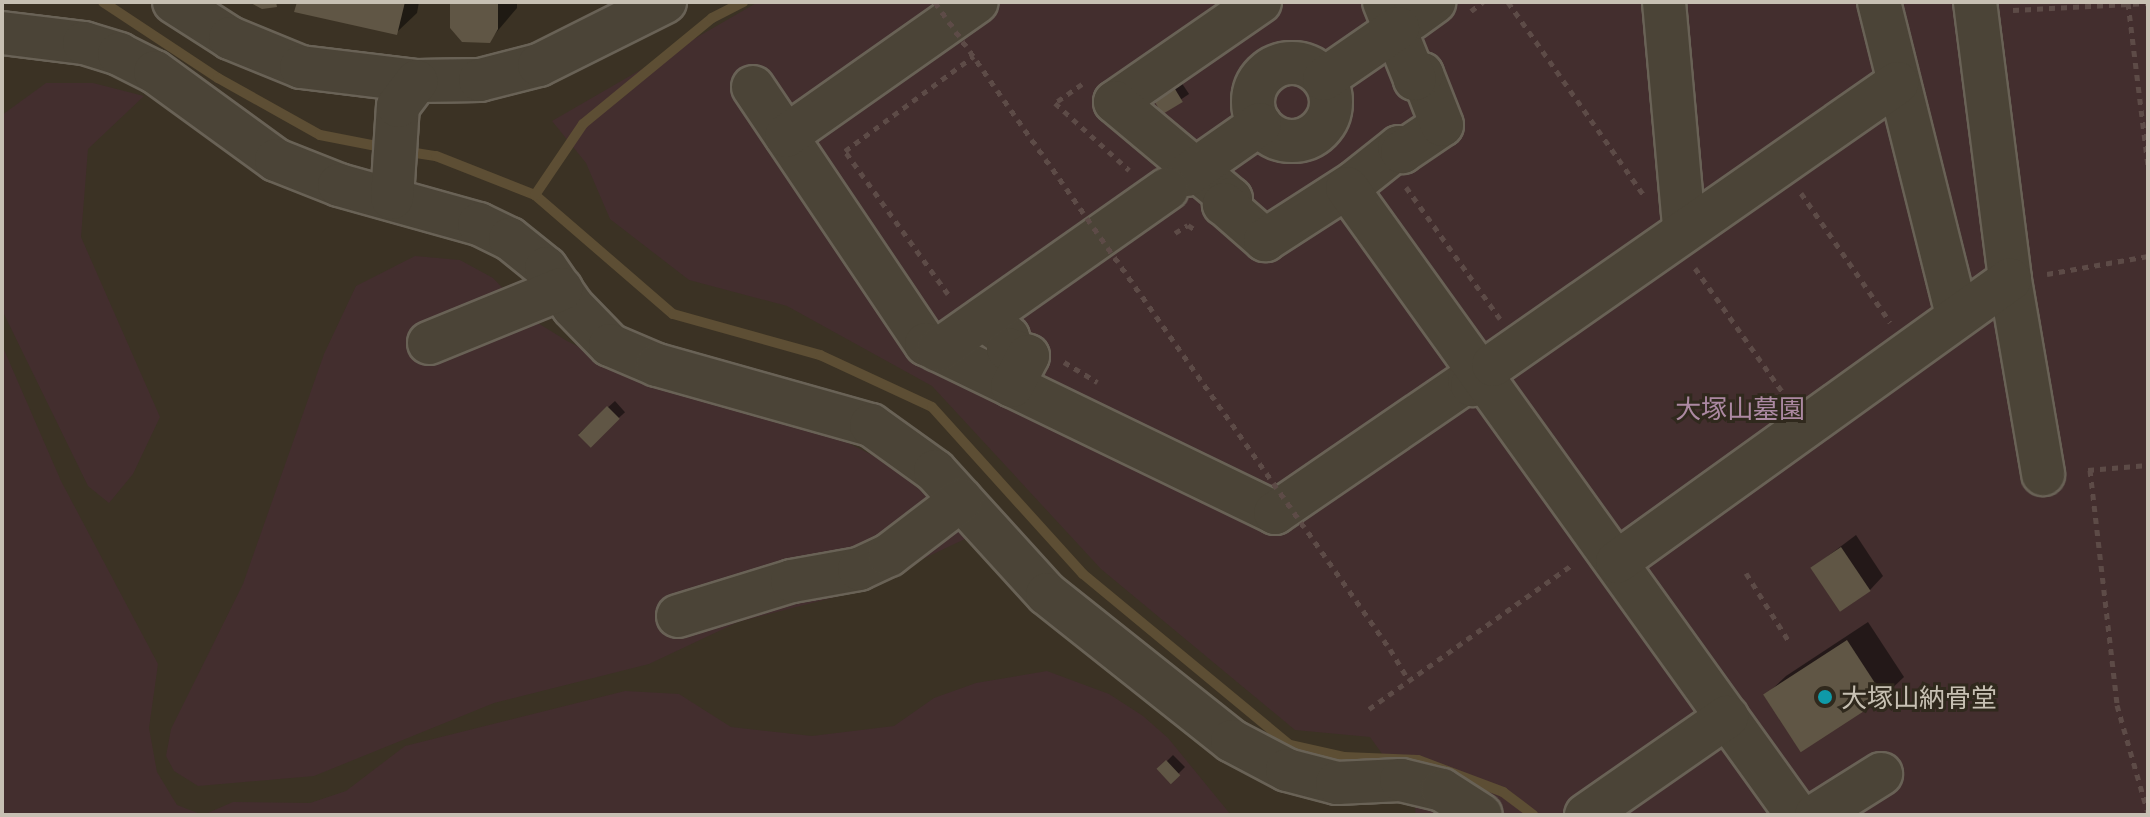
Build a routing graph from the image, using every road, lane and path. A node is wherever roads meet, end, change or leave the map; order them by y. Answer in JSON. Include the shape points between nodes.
{"nodes":[{"id":1,"x":174,"y":2,"type":"edge"},
{"id":2,"x":665,"y":2,"type":"edge"},
{"id":3,"x":1483,"y":2,"type":"edge"},
{"id":4,"x":1879,"y":2,"type":"edge"},
{"id":5,"x":2128,"y":3,"type":"edge"},
{"id":6,"x":2148,"y":3,"type":"edge"},
{"id":7,"x":1673,"y":4,"type":"edge"},
{"id":8,"x":1976,"y":7,"type":"edge"},
{"id":9,"x":954,"y":8,"type":"edge"},
{"id":10,"x":1235,"y":10,"type":"edge"},
{"id":11,"x":1414,"y":16,"type":"edge"},
{"id":12,"x":2,"y":33,"type":"edge"},
{"id":13,"x":974,"y":56,"type":"junction"},
{"id":14,"x":1270,"y":70,"type":"junction"},
{"id":15,"x":1093,"y":76,"type":"dead end"},
{"id":16,"x":1324,"y":79,"type":"junction"},
{"id":17,"x":1897,"y":83,"type":"junction"},
{"id":18,"x":753,"y":87,"type":"dead end"},
{"id":19,"x":407,"y":94,"type":"junction"},
{"id":20,"x":1260,"y":124,"type":"junction"},
{"id":21,"x":1316,"y":133,"type":"junction"},
{"id":22,"x":786,"y":136,"type":"junction"},
{"id":23,"x":1408,"y":162,"type":"junction"},
{"id":24,"x":1781,"y":163,"type":"junction"},
{"id":25,"x":2148,"y":165,"type":"edge"},
{"id":26,"x":1183,"y":178,"type":"junction"},
{"id":27,"x":1118,"y":180,"type":"dead end"},
{"id":28,"x":1351,"y":185,"type":"junction"},
{"id":29,"x":1093,"y":197,"type":"dead end"},
{"id":30,"x":392,"y":198,"type":"junction"},
{"id":31,"x":1684,"y":228,"type":"junction"},
{"id":32,"x":1201,"y":234,"type":"dead end"},
{"id":33,"x":1162,"y":241,"type":"dead end"},
{"id":34,"x":1101,"y":247,"type":"junction"},
{"id":35,"x":2148,"y":256,"type":"edge"},
{"id":36,"x":2010,"y":280,"type":"junction"},
{"id":37,"x":561,"y":289,"type":"junction"},
{"id":38,"x":1436,"y":306,"type":"junction"},
{"id":39,"x":1901,"y":315,"type":"dead end"},
{"id":40,"x":1957,"y":315,"type":"junction"},
{"id":41,"x":1010,"y":336,"type":"junction"},
{"id":42,"x":429,"y":343,"type":"dead end"},
{"id":43,"x":938,"y":350,"type":"junction"},
{"id":44,"x":1498,"y":363,"type":"junction"},
{"id":45,"x":1530,"y":440,"type":"junction"},
{"id":46,"x":2148,"y":465,"type":"edge"},
{"id":47,"x":2090,"y":470,"type":"junction"},
{"id":48,"x":2043,"y":474,"type":"joint"},
{"id":49,"x":961,"y":500,"type":"junction"},
{"id":50,"x":1600,"y":538,"type":"junction"},
{"id":51,"x":1746,"y":573,"type":"dead end"},
{"id":52,"x":678,"y":616,"type":"dead end"},
{"id":53,"x":1788,"y":640,"type":"dead end"},
{"id":54,"x":1408,"y":680,"type":"junction"},
{"id":55,"x":1369,"y":709,"type":"dead end"},
{"id":56,"x":1727,"y":717,"type":"junction"},
{"id":57,"x":1881,"y":774,"type":"dead end"},
{"id":58,"x":2148,"y":813,"type":"edge"},
{"id":59,"x":1481,"y":815,"type":"edge"},
{"id":60,"x":1586,"y":815,"type":"edge"},
{"id":61,"x":1797,"y":815,"type":"edge"},
{"id":62,"x":1816,"y":815,"type":"edge"}],
"edges":[{"from":1,"to":19,"type":"street","via":[[230,38],[301,67]]},
{"from":2,"to":19,"type":"street","via":[[539,65]]},
{"from":3,"to":11,"type":"path"},
{"from":4,"to":17,"type":"street"},
{"from":5,"to":6,"type":"path"},
{"from":5,"to":8,"type":"path"},
{"from":5,"to":25,"type":"path"},
{"from":7,"to":31,"type":"street"},
{"from":8,"to":36,"type":"street"},
{"from":9,"to":13,"type":"path","bridge":true},
{"from":9,"to":22,"type":"street"},
{"from":10,"to":14,"type":"street"},
{"from":10,"to":26,"type":"street","via":[[1115,102]]},
{"from":11,"to":16,"type":"street"},
{"from":11,"to":23,"type":"street","via":[[1415,79],[1422,74],[1442,125],[1402,152]]},
{"from":12,"to":30,"type":"street","via":[[84,43],[119,54],[155,72],[276,160],[339,185]]},
{"from":13,"to":34,"type":"path","bridge":true},
{"from":13,"to":41,"type":"path","via":[[845,151],[945,296]]},
{"from":14,"to":16,"type":"street","via":[[1293,63],[1310,67]]},
{"from":14,"to":20,"type":"street","via":[[1256,86],[1253,101]]},
{"from":15,"to":27,"type":"path","via":[[1055,103],[1131,171]]},
{"from":16,"to":21,"type":"street","via":[[1331,111]]},
{"from":17,"to":24,"type":"street"},
{"from":17,"to":40,"type":"street"},
{"from":18,"to":22,"type":"street"},
{"from":19,"to":30,"type":"street"},
{"from":20,"to":21,"type":"street","via":[[1277,138],[1296,141]]},
{"from":20,"to":26,"type":"street"},
{"from":21,"to":28,"type":"street"},
{"from":22,"to":43,"type":"street","via":[[926,344]]},
{"from":23,"to":28,"type":"street"},
{"from":23,"to":44,"type":"path","via":[[1405,185]]},
{"from":24,"to":31,"type":"street"},
{"from":24,"to":39,"type":"path","via":[[1889,323]]},
{"from":26,"to":28,"type":"street","via":[[1231,199],[1224,204],[1265,240]]},
{"from":26,"to":34,"type":"street"},
{"from":28,"to":38,"type":"street"},
{"from":29,"to":34,"type":"path"},
{"from":30,"to":37,"type":"street","via":[[510,239],[546,268]]},
{"from":31,"to":44,"type":"street"},
{"from":32,"to":33,"type":"path","via":[[1188,225]]},
{"from":34,"to":41,"type":"street"},
{"from":34,"to":54,"type":"path","bridge":true},
{"from":35,"to":36,"type":"path"},
{"from":36,"to":40,"type":"street"},
{"from":36,"to":48,"type":"street"},
{"from":37,"to":42,"type":"street"},
{"from":37,"to":49,"type":"street","via":[[610,345],[657,365],[871,425],[935,471]]},
{"from":38,"to":44,"type":"street"},
{"from":38,"to":45,"type":"street"},
{"from":40,"to":50,"type":"street"},
{"from":41,"to":43,"type":"street"},
{"from":41,"to":43,"type":"street"},
{"from":41,"to":44,"type":"street","via":[[1275,513]]},
{"from":44,"to":45,"type":"street"},
{"from":45,"to":50,"type":"street"},
{"from":46,"to":47,"type":"path"},
{"from":47,"to":48,"type":"path"},
{"from":47,"to":58,"type":"path","via":[[2117,705]]},
{"from":49,"to":52,"type":"street","via":[[889,555],[859,569],[792,581]]},
{"from":49,"to":59,"type":"street","via":[[1047,594],[1232,741],[1287,770],[1337,783],[1401,780],[1442,790]]},
{"from":50,"to":54,"type":"path"},
{"from":50,"to":56,"type":"street"},
{"from":51,"to":53,"type":"path"},
{"from":54,"to":55,"type":"path"},
{"from":56,"to":60,"type":"street"},
{"from":56,"to":61,"type":"street"},
{"from":57,"to":62,"type":"street"}]}
